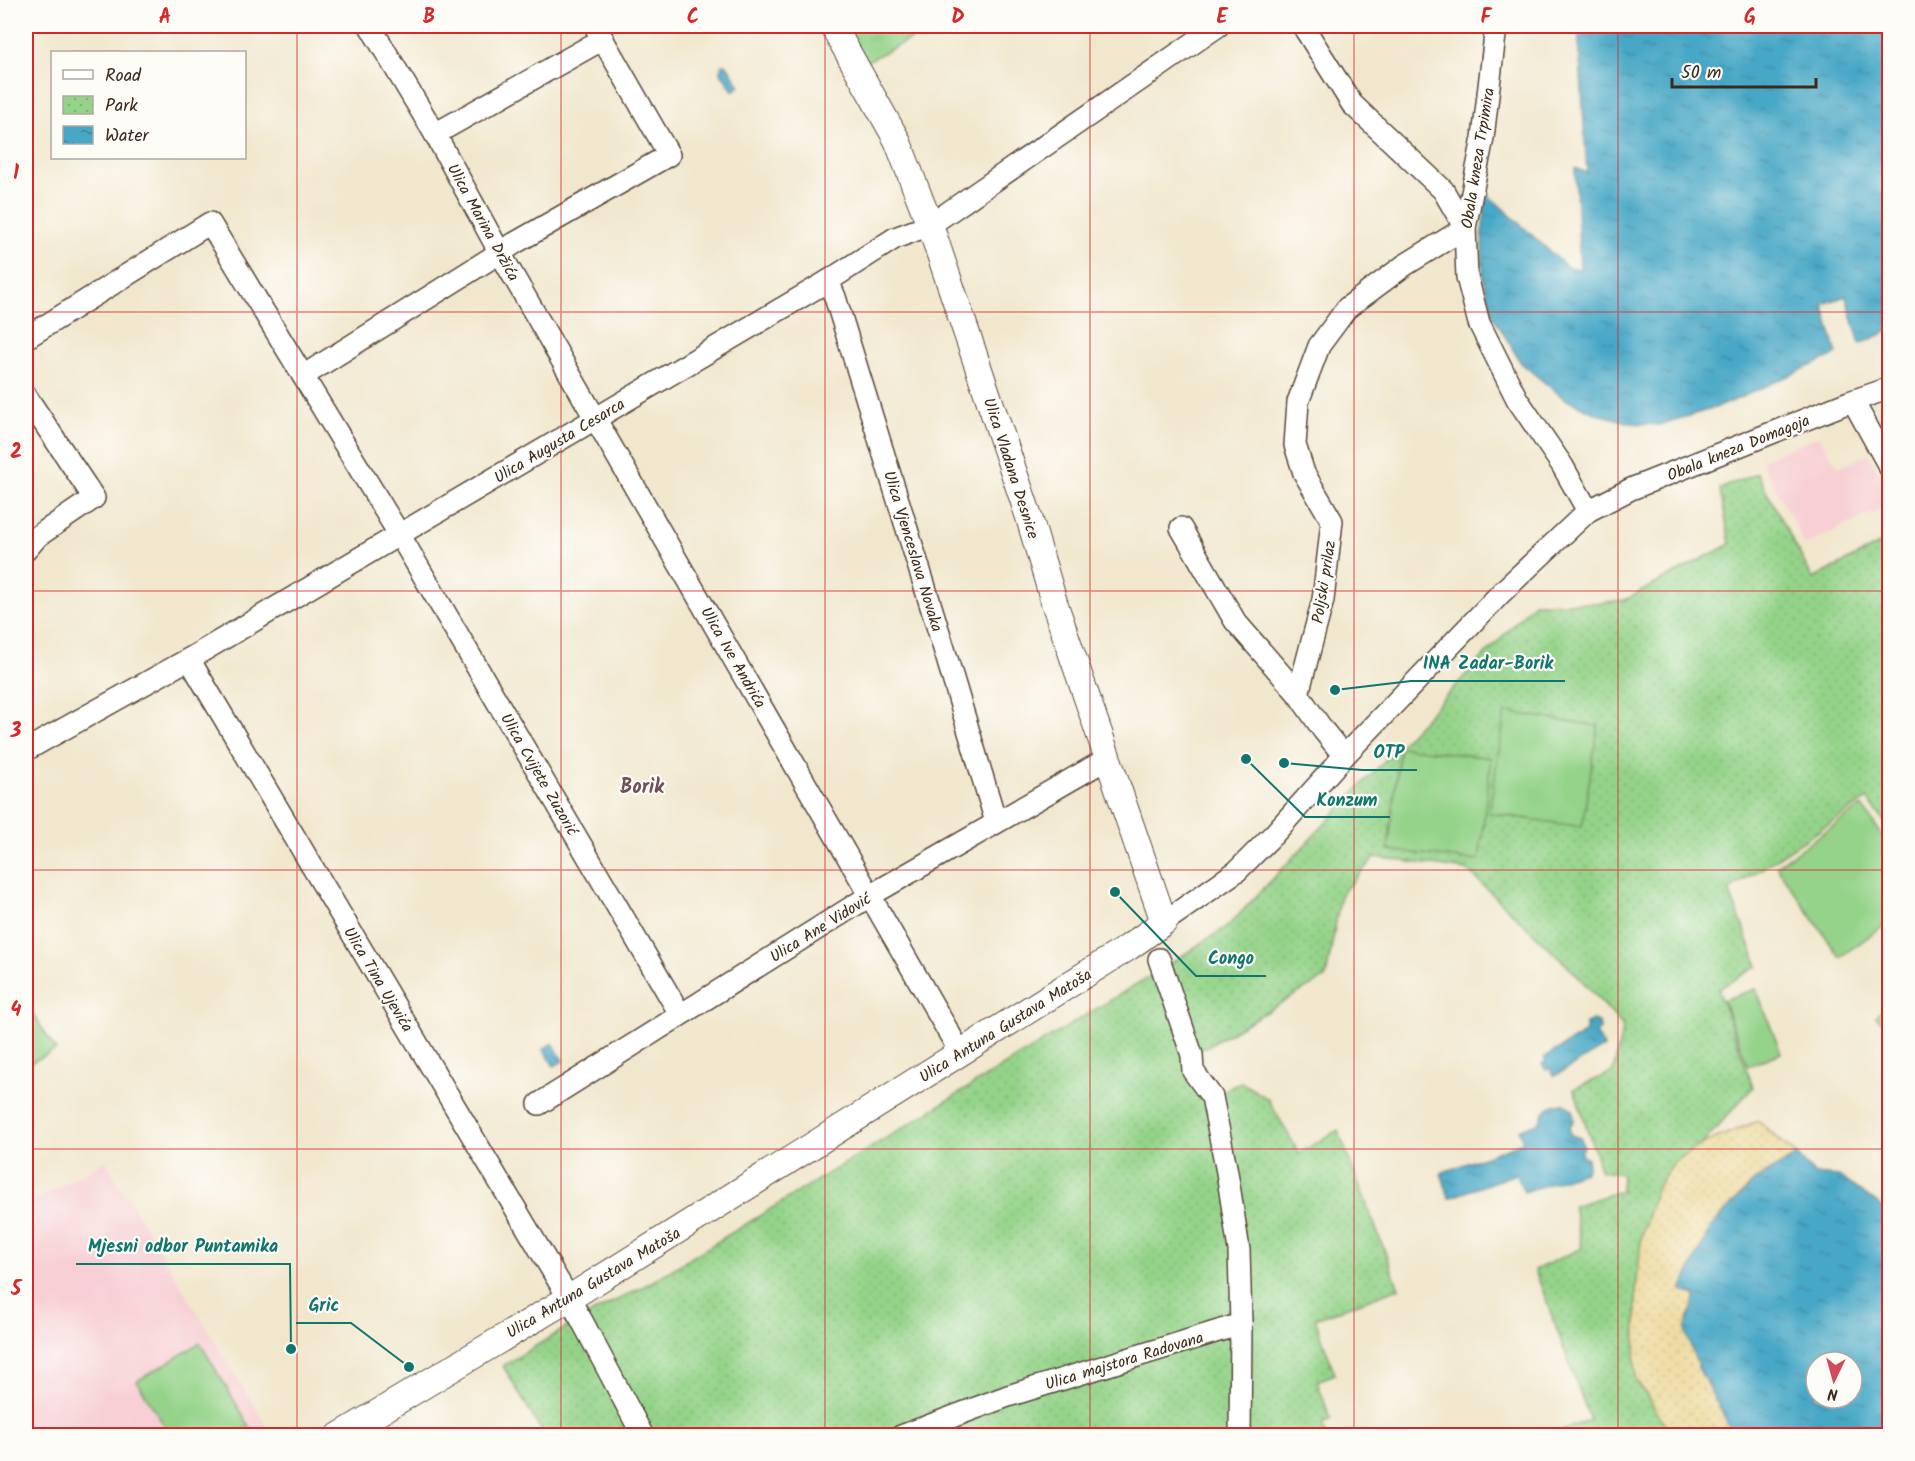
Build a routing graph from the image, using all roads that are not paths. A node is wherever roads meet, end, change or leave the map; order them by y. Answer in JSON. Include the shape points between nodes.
{"nodes":[{"id":1,"x":370,"y":26,"type":"edge"},
{"id":2,"x":833,"y":26,"type":"edge"},
{"id":3,"x":1218,"y":26,"type":"edge"},
{"id":4,"x":1303,"y":26,"type":"edge"},
{"id":5,"x":1496,"y":26,"type":"edge"},
{"id":6,"x":599,"y":32,"type":"edge"},
{"id":7,"x":435,"y":134,"type":"junction"},
{"id":8,"x":930,"y":225,"type":"junction"},
{"id":9,"x":1465,"y":228,"type":"junction"},
{"id":10,"x":500,"y":253,"type":"junction"},
{"id":11,"x":828,"y":281,"type":"junction"},
{"id":12,"x":26,"y":338,"type":"edge"},
{"id":13,"x":303,"y":376,"type":"junction"},
{"id":14,"x":1890,"y":388,"type":"edge"},
{"id":15,"x":26,"y":396,"type":"edge"},
{"id":16,"x":1853,"y":401,"type":"junction"},
{"id":17,"x":595,"y":418,"type":"junction"},
{"id":18,"x":1890,"y":468,"type":"edge"},
{"id":19,"x":1588,"y":511,"type":"junction"},
{"id":20,"x":1181,"y":528,"type":"dead end"},
{"id":21,"x":399,"y":534,"type":"junction"},
{"id":22,"x":26,"y":550,"type":"edge"},
{"id":23,"x":189,"y":659,"type":"junction"},
{"id":24,"x":1298,"y":694,"type":"junction"},
{"id":25,"x":26,"y":750,"type":"edge"},
{"id":26,"x":1344,"y":756,"type":"junction"},
{"id":27,"x":1107,"y":759,"type":"junction"},
{"id":28,"x":996,"y":822,"type":"junction"},
{"id":29,"x":871,"y":895,"type":"junction"},
{"id":30,"x":1164,"y":921,"type":"junction"},
{"id":31,"x":1159,"y":959,"type":"dead end"},
{"id":32,"x":680,"y":1014,"type":"junction"},
{"id":33,"x":960,"y":1052,"type":"junction"},
{"id":34,"x":539,"y":1104,"type":"dead end"},
{"id":35,"x":568,"y":1299,"type":"junction"},
{"id":36,"x":1241,"y":1324,"type":"junction"},
{"id":37,"x":339,"y":1436,"type":"edge"},
{"id":38,"x":643,"y":1436,"type":"edge"},
{"id":39,"x":901,"y":1436,"type":"edge"},
{"id":40,"x":1240,"y":1436,"type":"edge"}],
"edges":[{"from":1,"to":7,"type":"street","name":"Ulica Marina Držića"},
{"from":2,"to":8,"type":"street","name":"Ulica Vladana Desnice","via":[[897,140]]},
{"from":3,"to":8,"type":"street","name":"Ulica Augusta Cesarca"},
{"from":4,"to":9,"type":"street","via":[[1352,104],[1443,190]]},
{"from":5,"to":9,"type":"street","name":"Obala kneza Trpimira","via":[[1483,138]]},
{"from":6,"to":7,"type":"street"},
{"from":6,"to":10,"type":"street","via":[[669,155]]},
{"from":7,"to":10,"type":"street","name":"Ulica Marina Držića"},
{"from":8,"to":11,"type":"street","name":"Ulica Augusta Cesarca","via":[[895,237]]},
{"from":8,"to":27,"type":"street","name":"Ulica Vladana Desnice"},
{"from":9,"to":19,"type":"street","name":"Obala kneza Trpimira","via":[[1467,277],[1479,323],[1517,399]]},
{"from":9,"to":24,"type":"street","name":"Poljski prilaz","via":[[1405,265],[1347,308],[1319,346],[1298,402],[1295,445],[1304,473],[1332,521],[1323,600]]},
{"from":10,"to":13,"type":"street"},
{"from":10,"to":17,"type":"street","name":"Ulica Marina Držića"},
{"from":11,"to":17,"type":"street","name":"Ulica Augusta Cesarca"},
{"from":11,"to":28,"type":"street","name":"Ulica Vjenceslava Novaka"},
{"from":12,"to":13,"type":"street","name":"Ulica Cvijete Zuzorić","via":[[210,223]]},
{"from":13,"to":21,"type":"street","name":"Ulica Cvijete Zuzorić"},
{"from":14,"to":16,"type":"street","name":"Obala kneza Domagoja"},
{"from":15,"to":22,"type":"street","via":[[94,498],[38,537]]},
{"from":16,"to":18,"type":"street"},
{"from":16,"to":19,"type":"street","name":"Obala kneza Domagoja","via":[[1631,489]]},
{"from":17,"to":21,"type":"street","name":"Ulica Augusta Cesarca"},
{"from":17,"to":29,"type":"street","name":"Ulica Ive Andrića"},
{"from":19,"to":26,"type":"street","name":"Ulica Antuna Gustava Matoša","via":[[1502,592]]},
{"from":20,"to":24,"type":"street","via":[[1235,621]]},
{"from":21,"to":23,"type":"street","name":"Ulica Augusta Cesarca"},
{"from":21,"to":32,"type":"street","name":"Ulica Cvijete Zuzorić"},
{"from":23,"to":25,"type":"street","name":"Ulica Augusta Cesarca"},
{"from":23,"to":35,"type":"street","name":"Ulica Tina Ujevića"},
{"from":24,"to":26,"type":"street"},
{"from":26,"to":30,"type":"street","name":"Ulica Antuna Gustava Matoša","via":[[1236,871]]},
{"from":27,"to":28,"type":"street","name":"Ulica Ane Vidović"},
{"from":27,"to":30,"type":"street","name":"Ulica Vladana Desnice"},
{"from":28,"to":29,"type":"street","name":"Ulica Ane Vidović"},
{"from":29,"to":32,"type":"street","name":"Ulica Ane Vidović"},
{"from":29,"to":33,"type":"street","name":"Ulica Ive Andrića"},
{"from":30,"to":33,"type":"street","name":"Ulica Antuna Gustava Matoša"},
{"from":31,"to":36,"type":"street","via":[[1192,1055],[1193,1071],[1212,1097],[1239,1250]]},
{"from":32,"to":34,"type":"street","name":"Ulica Ane Vidović"},
{"from":33,"to":35,"type":"street","name":"Ulica Antuna Gustava Matoša"},
{"from":35,"to":37,"type":"street","name":"Ulica Antuna Gustava Matoša"},
{"from":35,"to":38,"type":"street"},
{"from":36,"to":39,"type":"street","name":"Ulica majstora Radovana","via":[[1008,1396]]},
{"from":36,"to":40,"type":"street"}]}
